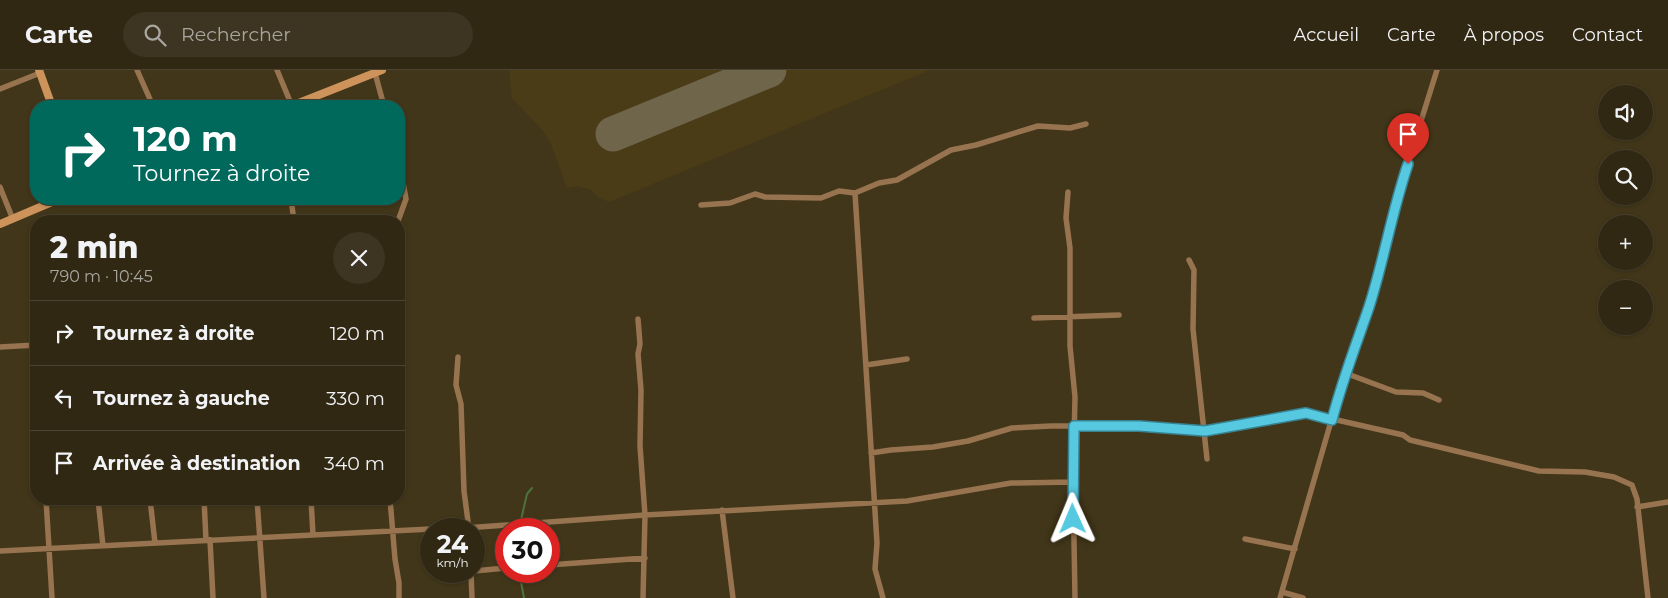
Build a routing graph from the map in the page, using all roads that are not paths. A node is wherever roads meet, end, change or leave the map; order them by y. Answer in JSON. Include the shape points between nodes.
{"nodes":[{"id":1,"x":277,"y":70,"type":"edge"},
{"id":2,"x":1438,"y":70,"type":"edge"},
{"id":3,"x":40,"y":71,"type":"edge"},
{"id":4,"x":140,"y":71,"type":"edge"},
{"id":5,"x":379,"y":71,"type":"edge"},
{"id":6,"x":0,"y":88,"type":"edge"},
{"id":7,"x":50,"y":100,"type":"edge"},
{"id":8,"x":151,"y":100,"type":"edge"},
{"id":9,"x":290,"y":100,"type":"edge"},
{"id":10,"x":307,"y":100,"type":"edge"},
{"id":11,"x":383,"y":100,"type":"edge"},
{"id":12,"x":1086,"y":124,"type":"dead end"},
{"id":13,"x":0,"y":186,"type":"edge"},
{"id":14,"x":1068,"y":192,"type":"dead end"},
{"id":15,"x":855,"y":193,"type":"junction"},
{"id":16,"x":43,"y":205,"type":"edge"},
{"id":17,"x":701,"y":206,"type":"dead end"},
{"id":18,"x":12,"y":217,"type":"junction"},
{"id":19,"x":0,"y":224,"type":"edge"},
{"id":20,"x":1190,"y":260,"type":"dead end"},
{"id":21,"x":1119,"y":315,"type":"dead end"},
{"id":22,"x":1070,"y":317,"type":"junction"},
{"id":23,"x":1034,"y":318,"type":"dead end"},
{"id":24,"x":638,"y":319,"type":"dead end"},
{"id":25,"x":30,"y":344,"type":"edge"},
{"id":26,"x":0,"y":347,"type":"edge"},
{"id":27,"x":458,"y":357,"type":"dead end"},
{"id":28,"x":907,"y":359,"type":"dead end"},
{"id":29,"x":866,"y":365,"type":"junction"},
{"id":30,"x":1345,"y":373,"type":"junction"},
{"id":31,"x":1439,"y":400,"type":"dead end"},
{"id":32,"x":1332,"y":420,"type":"junction"},
{"id":33,"x":1074,"y":426,"type":"junction"},
{"id":34,"x":1205,"y":431,"type":"junction"},
{"id":35,"x":871,"y":453,"type":"junction"},
{"id":36,"x":1207,"y":459,"type":"dead end"},
{"id":37,"x":1073,"y":482,"type":"junction"},
{"id":38,"x":874,"y":501,"type":"junction"},
{"id":39,"x":1668,"y":502,"type":"edge"},
{"id":40,"x":46,"y":505,"type":"edge"},
{"id":41,"x":99,"y":505,"type":"edge"},
{"id":42,"x":151,"y":505,"type":"edge"},
{"id":43,"x":205,"y":505,"type":"edge"},
{"id":44,"x":258,"y":505,"type":"edge"},
{"id":45,"x":311,"y":505,"type":"edge"},
{"id":46,"x":390,"y":505,"type":"edge"},
{"id":47,"x":1638,"y":506,"type":"junction"},
{"id":48,"x":722,"y":510,"type":"junction"},
{"id":49,"x":645,"y":515,"type":"junction"},
{"id":50,"x":468,"y":518,"type":"edge"},
{"id":51,"x":485,"y":527,"type":"edge"},
{"id":52,"x":420,"y":529,"type":"edge"},
{"id":53,"x":392,"y":530,"type":"junction"},
{"id":54,"x":313,"y":534,"type":"junction"},
{"id":55,"x":261,"y":537,"type":"junction"},
{"id":56,"x":1245,"y":539,"type":"dead end"},
{"id":57,"x":208,"y":540,"type":"junction"},
{"id":58,"x":155,"y":543,"type":"junction"},
{"id":59,"x":104,"y":546,"type":"junction"},
{"id":60,"x":48,"y":549,"type":"junction"},
{"id":61,"x":1295,"y":549,"type":"junction"},
{"id":62,"x":0,"y":551,"type":"edge"},
{"id":63,"x":645,"y":558,"type":"junction"},
{"id":64,"x":560,"y":564,"type":"edge"},
{"id":65,"x":472,"y":583,"type":"edge"},
{"id":66,"x":1281,"y":595,"type":"edge"},
{"id":67,"x":52,"y":598,"type":"edge"},
{"id":68,"x":213,"y":598,"type":"edge"},
{"id":69,"x":264,"y":598,"type":"edge"},
{"id":70,"x":399,"y":598,"type":"edge"},
{"id":71,"x":472,"y":598,"type":"edge"},
{"id":72,"x":643,"y":598,"type":"edge"},
{"id":73,"x":733,"y":598,"type":"edge"},
{"id":74,"x":883,"y":598,"type":"edge"},
{"id":75,"x":1075,"y":598,"type":"edge"},
{"id":76,"x":1303,"y":598,"type":"edge"},
{"id":77,"x":1648,"y":598,"type":"edge"}],
"edges":[{"from":1,"to":9,"type":"street"},
{"from":2,"to":30,"type":"street","via":[[1395,204],[1369,306]]},
{"from":3,"to":6,"type":"street"},
{"from":3,"to":7,"type":"street"},
{"from":4,"to":8,"type":"street"},
{"from":5,"to":10,"type":"street"},
{"from":5,"to":11,"type":"street"},
{"from":12,"to":15,"type":"street","via":[[1066,128],[1038,126],[951,150],[897,180]]},
{"from":13,"to":18,"type":"street"},
{"from":14,"to":22,"type":"street"},
{"from":15,"to":17,"type":"street","via":[[839,192],[821,198],[755,194],[730,203]]},
{"from":15,"to":29,"type":"street"},
{"from":16,"to":18,"type":"street"},
{"from":18,"to":19,"type":"street"},
{"from":20,"to":34,"type":"street","via":[[1194,270],[1193,329]]},
{"from":21,"to":22,"type":"street"},
{"from":22,"to":23,"type":"street"},
{"from":22,"to":33,"type":"street"},
{"from":24,"to":49,"type":"street","via":[[640,446]]},
{"from":25,"to":26,"type":"street"},
{"from":27,"to":50,"type":"street","via":[[456,385]]},
{"from":28,"to":29,"type":"street"},
{"from":29,"to":35,"type":"street"},
{"from":30,"to":31,"type":"street","via":[[1396,392],[1423,393]]},
{"from":30,"to":32,"type":"street"},
{"from":32,"to":34,"type":"street","via":[[1306,413]]},
{"from":32,"to":47,"type":"street","via":[[1539,471],[1614,476],[1632,486]]},
{"from":32,"to":61,"type":"street"},
{"from":33,"to":34,"type":"street"},
{"from":33,"to":35,"type":"street","via":[[1012,428],[968,441]]},
{"from":33,"to":37,"type":"street"},
{"from":34,"to":36,"type":"street"},
{"from":35,"to":38,"type":"street"},
{"from":37,"to":38,"type":"street","via":[[1011,484],[907,501]]},
{"from":37,"to":75,"type":"street"},
{"from":38,"to":48,"type":"street"},
{"from":38,"to":74,"type":"street","via":[[876,569]]},
{"from":39,"to":47,"type":"street"},
{"from":40,"to":60,"type":"street"},
{"from":41,"to":59,"type":"street"},
{"from":42,"to":58,"type":"street"},
{"from":43,"to":57,"type":"street"},
{"from":44,"to":55,"type":"street"},
{"from":45,"to":54,"type":"street"},
{"from":46,"to":53,"type":"street"},
{"from":47,"to":77,"type":"street"},
{"from":48,"to":49,"type":"street"},
{"from":48,"to":73,"type":"street"},
{"from":49,"to":51,"type":"street"},
{"from":49,"to":63,"type":"street"},
{"from":52,"to":53,"type":"street"},
{"from":53,"to":54,"type":"street"},
{"from":53,"to":70,"type":"street"},
{"from":54,"to":55,"type":"street"},
{"from":55,"to":57,"type":"street"},
{"from":55,"to":69,"type":"street"},
{"from":56,"to":61,"type":"street"},
{"from":57,"to":58,"type":"street"},
{"from":57,"to":68,"type":"street"},
{"from":58,"to":59,"type":"street"},
{"from":59,"to":60,"type":"street"},
{"from":60,"to":62,"type":"street"},
{"from":60,"to":67,"type":"street"},
{"from":61,"to":66,"type":"street"},
{"from":63,"to":64,"type":"street"},
{"from":63,"to":72,"type":"street"},
{"from":65,"to":71,"type":"street"},
{"from":66,"to":76,"type":"street"}]}
